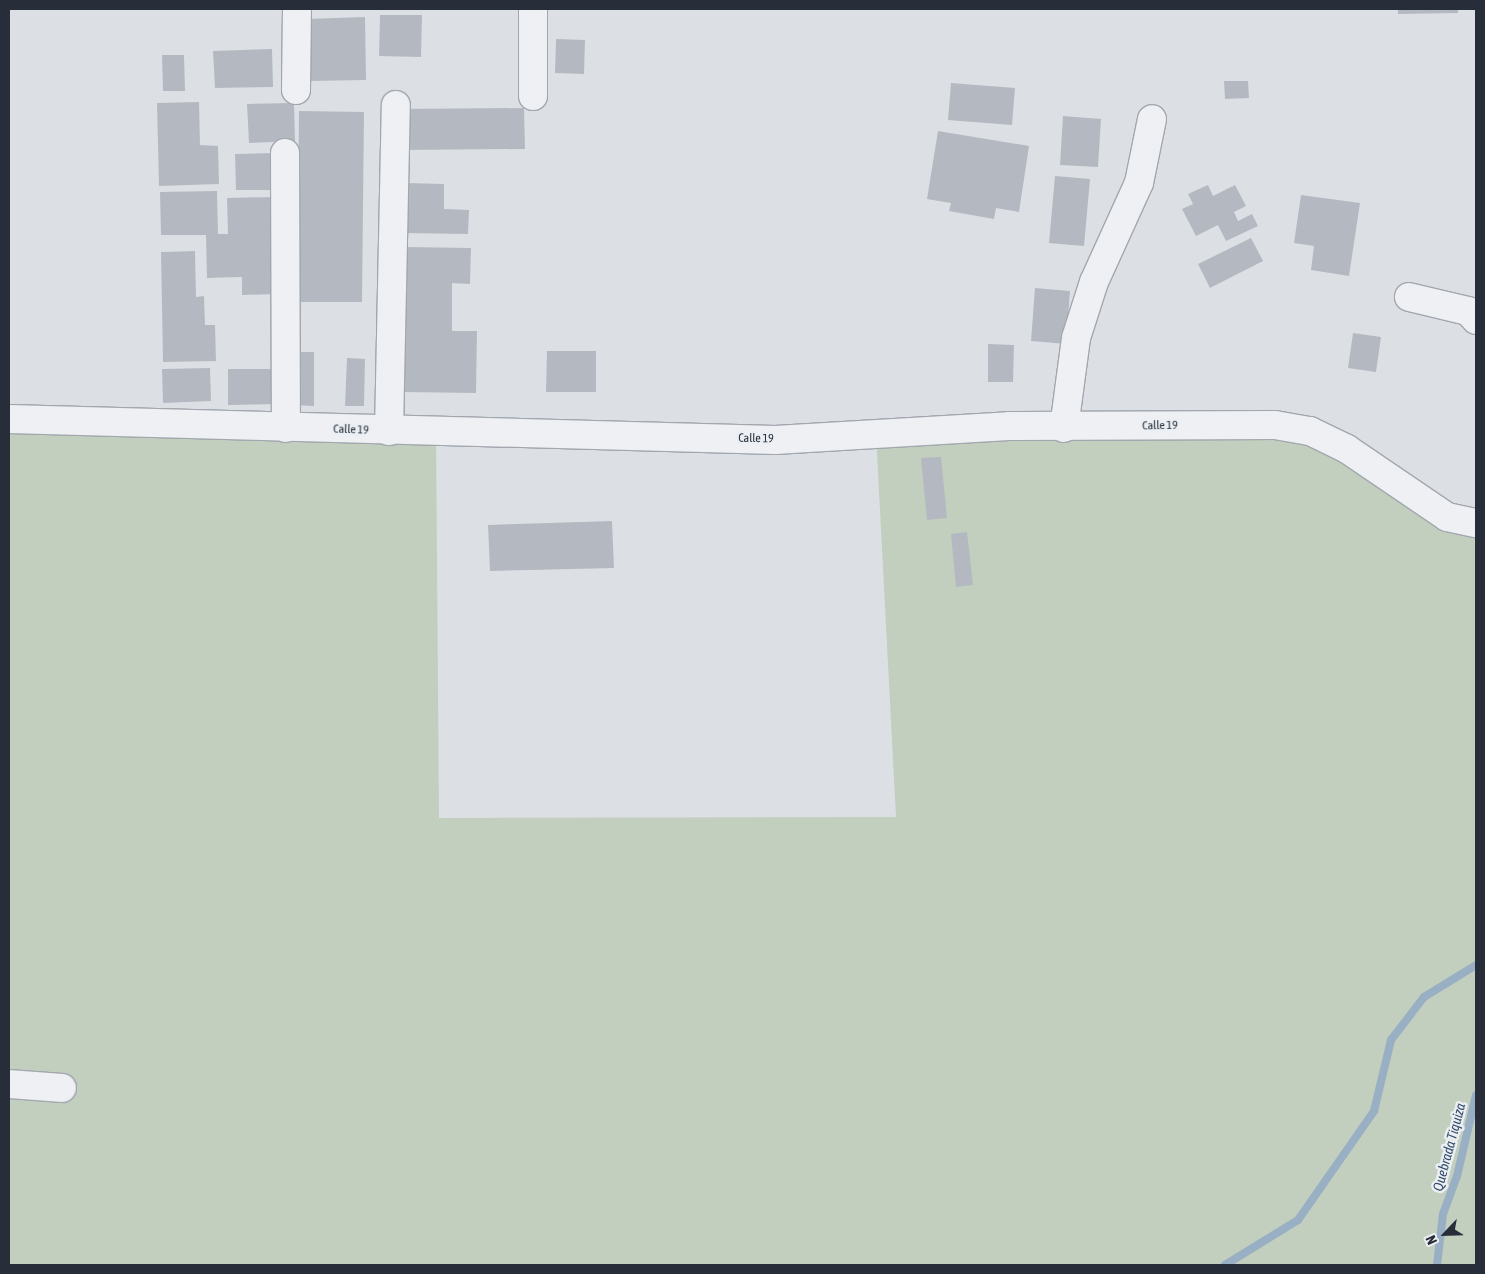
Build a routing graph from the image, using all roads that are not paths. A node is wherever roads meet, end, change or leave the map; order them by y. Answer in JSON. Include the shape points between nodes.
{"nodes":[{"id":1,"x":297,"y":9,"type":"edge"},
{"id":2,"x":532,"y":9,"type":"edge"},
{"id":3,"x":296,"y":90,"type":"dead end"},
{"id":4,"x":533,"y":96,"type":"dead end"},
{"id":5,"x":396,"y":105,"type":"dead end"},
{"id":6,"x":1152,"y":119,"type":"dead end"},
{"id":7,"x":285,"y":153,"type":"dead end"},
{"id":8,"x":1409,"y":297,"type":"dead end"},
{"id":9,"x":1476,"y":320,"type":"edge"},
{"id":10,"x":9,"y":419,"type":"edge"},
{"id":11,"x":286,"y":428,"type":"junction"},
{"id":12,"x":1064,"y":428,"type":"junction"},
{"id":13,"x":389,"y":431,"type":"junction"},
{"id":14,"x":1476,"y":523,"type":"edge"},
{"id":15,"x":9,"y":1084,"type":"edge"},
{"id":16,"x":62,"y":1088,"type":"dead end"}],
"edges":[{"from":1,"to":3,"type":"street"},
{"from":2,"to":4,"type":"street"},
{"from":5,"to":13,"type":"street"},
{"from":6,"to":12,"type":"street","via":[[1139,183],[1094,282],[1076,338]]},
{"from":7,"to":11,"type":"street"},
{"from":8,"to":9,"type":"street","via":[[1468,311]]},
{"from":10,"to":11,"type":"street","name":"Calle 19"},
{"from":11,"to":13,"type":"street","name":"Calle 19"},
{"from":12,"to":13,"type":"street","name":"Calle 19","via":[[1009,426],[775,440]]},
{"from":12,"to":14,"type":"street","name":"Calle 19","via":[[1274,424],[1310,431],[1348,449],[1447,517]]},
{"from":15,"to":16,"type":"street"}]}
